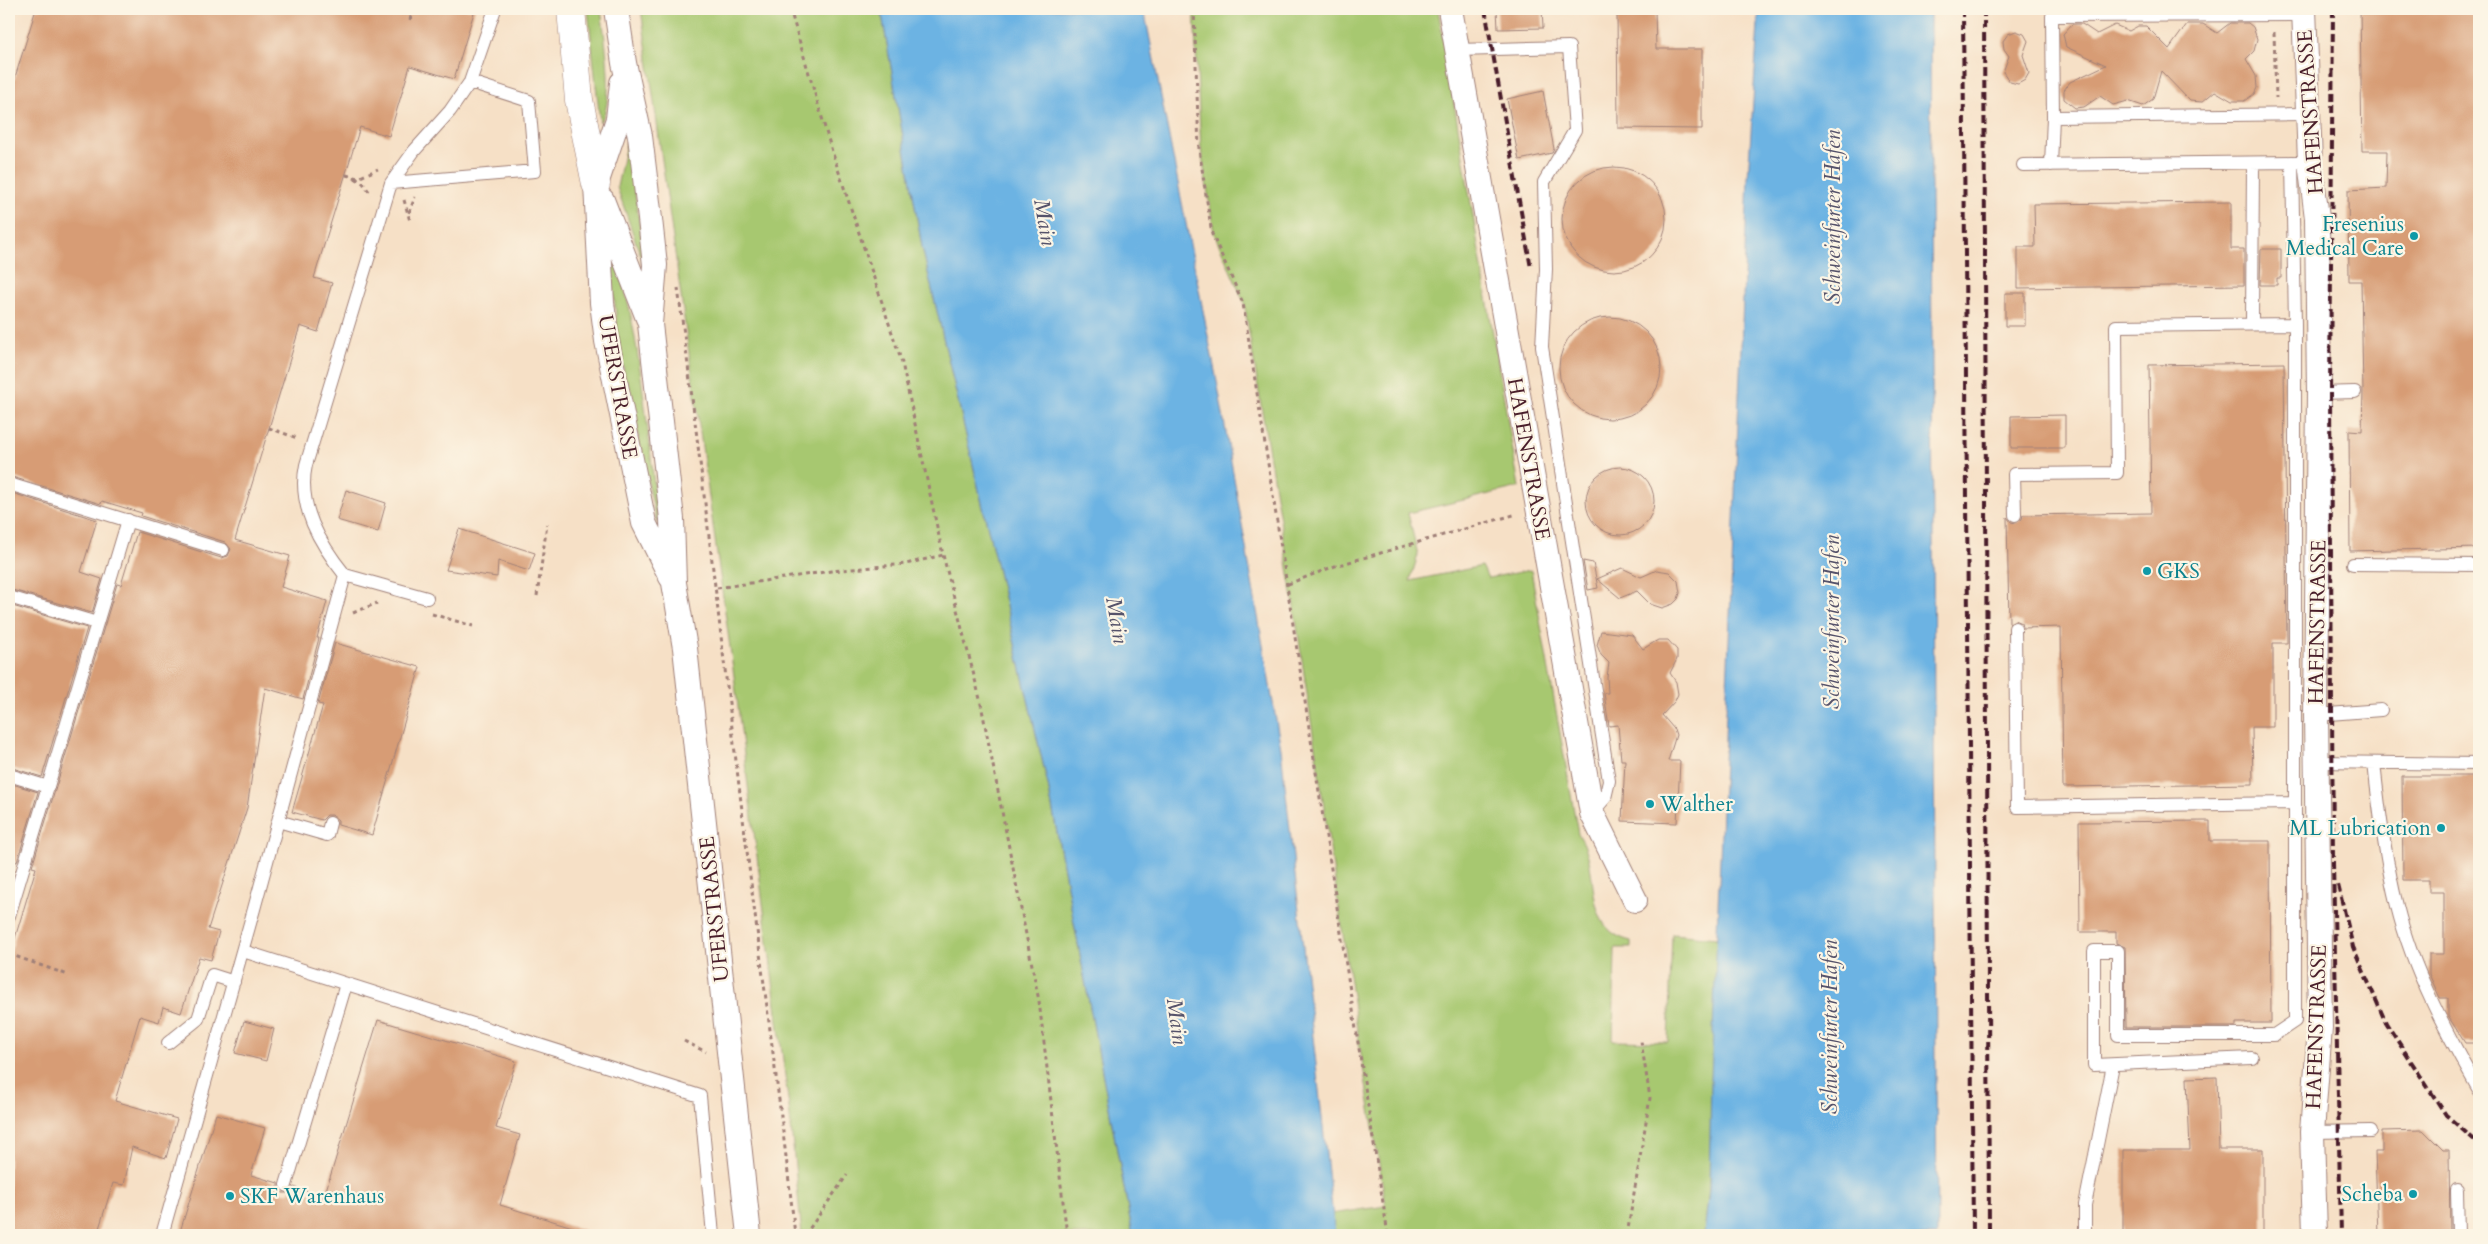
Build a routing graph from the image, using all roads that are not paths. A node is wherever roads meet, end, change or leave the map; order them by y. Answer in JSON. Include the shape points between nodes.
{"nodes":[{"id":1,"x":495,"y":9,"type":"edge"},
{"id":2,"x":571,"y":9,"type":"edge"},
{"id":3,"x":616,"y":9,"type":"edge"},
{"id":4,"x":1450,"y":9,"type":"edge"},
{"id":5,"x":2052,"y":12,"type":"edge"},
{"id":6,"x":2304,"y":12,"type":"edge"},
{"id":7,"x":1457,"y":50,"type":"junction"},
{"id":8,"x":624,"y":63,"type":"junction"},
{"id":9,"x":470,"y":82,"type":"junction"},
{"id":10,"x":2308,"y":114,"type":"junction"},
{"id":11,"x":2053,"y":117,"type":"junction"},
{"id":12,"x":2301,"y":162,"type":"junction"},
{"id":13,"x":2253,"y":163,"type":"junction"},
{"id":14,"x":2023,"y":165,"type":"dead end"},
{"id":15,"x":2051,"y":165,"type":"junction"},
{"id":16,"x":391,"y":183,"type":"junction"},
{"id":17,"x":596,"y":184,"type":"junction"},
{"id":18,"x":650,"y":324,"type":"junction"},
{"id":19,"x":2252,"y":324,"type":"junction"},
{"id":20,"x":2295,"y":324,"type":"junction"},
{"id":21,"x":2355,"y":392,"type":"dead end"},
{"id":22,"x":2319,"y":393,"type":"junction"},
{"id":23,"x":9,"y":484,"type":"edge"},
{"id":24,"x":2014,"y":515,"type":"dead end"},
{"id":25,"x":128,"y":520,"type":"junction"},
{"id":26,"x":223,"y":550,"type":"dead end"},
{"id":27,"x":2354,"y":564,"type":"dead end"},
{"id":28,"x":2479,"y":565,"type":"edge"},
{"id":29,"x":344,"y":575,"type":"junction"},
{"id":30,"x":674,"y":583,"type":"junction"},
{"id":31,"x":9,"y":597,"type":"edge"},
{"id":32,"x":426,"y":598,"type":"dead end"},
{"id":33,"x":97,"y":623,"type":"junction"},
{"id":34,"x":2016,"y":628,"type":"dead end"},
{"id":35,"x":1592,"y":665,"type":"junction"},
{"id":36,"x":1567,"y":669,"type":"junction"},
{"id":37,"x":2381,"y":710,"type":"dead end"},
{"id":38,"x":2316,"y":715,"type":"junction"},
{"id":39,"x":2317,"y":762,"type":"junction"},
{"id":40,"x":2374,"y":763,"type":"junction"},
{"id":41,"x":2479,"y":764,"type":"edge"},
{"id":42,"x":9,"y":775,"type":"edge"},
{"id":43,"x":48,"y":786,"type":"junction"},
{"id":44,"x":2295,"y":803,"type":"junction"},
{"id":45,"x":1592,"y":813,"type":"junction"},
{"id":46,"x":278,"y":822,"type":"junction"},
{"id":47,"x":330,"y":823,"type":"dead end"},
{"id":48,"x":15,"y":873,"type":"edge"},
{"id":49,"x":1635,"y":900,"type":"dead end"},
{"id":50,"x":9,"y":916,"type":"edge"},
{"id":51,"x":243,"y":951,"type":"junction"},
{"id":52,"x":234,"y":982,"type":"junction"},
{"id":53,"x":346,"y":984,"type":"junction"},
{"id":54,"x":168,"y":1043,"type":"dead end"},
{"id":55,"x":2252,"y":1058,"type":"dead end"},
{"id":56,"x":2113,"y":1065,"type":"junction"},
{"id":57,"x":2479,"y":1090,"type":"edge"},
{"id":58,"x":2371,"y":1131,"type":"dead end"},
{"id":59,"x":2312,"y":1132,"type":"junction"},
{"id":60,"x":286,"y":1185,"type":"dead end"},
{"id":61,"x":2457,"y":1190,"type":"dead end"},
{"id":62,"x":162,"y":1235,"type":"edge"},
{"id":63,"x":713,"y":1235,"type":"edge"},
{"id":64,"x":749,"y":1235,"type":"edge"},
{"id":65,"x":2085,"y":1235,"type":"edge"},
{"id":66,"x":2315,"y":1235,"type":"edge"},
{"id":67,"x":2458,"y":1235,"type":"edge"}],
"edges":[{"from":1,"to":9,"type":"lane"},
{"from":2,"to":17,"type":"main road","via":[[579,100]]},
{"from":3,"to":8,"type":"street","name":"UFERSTRASSE"},
{"from":4,"to":7,"type":"street","name":"HAFENSTRASSE"},
{"from":5,"to":6,"type":"lane"},
{"from":5,"to":11,"type":"lane"},
{"from":6,"to":10,"type":"street","name":"HAFENSTRASSE"},
{"from":7,"to":35,"type":"lane","via":[[1569,47],[1575,130],[1544,182],[1546,269],[1542,347]]},
{"from":7,"to":36,"type":"street","name":"HAFENSTRASSE"},
{"from":8,"to":17,"type":"street","name":"UFERSTRASSE","via":[[618,119]]},
{"from":8,"to":18,"type":"street","name":"UFERSTRASSE","via":[[640,136],[655,265]]},
{"from":9,"to":16,"type":"lane"},
{"from":9,"to":16,"type":"lane","via":[[529,101],[535,171]]},
{"from":10,"to":11,"type":"lane"},
{"from":10,"to":12,"type":"street","name":"HAFENSTRASSE"},
{"from":11,"to":15,"type":"lane"},
{"from":12,"to":13,"type":"lane"},
{"from":12,"to":20,"type":"lane"},
{"from":12,"to":22,"type":"street","name":"HAFENSTRASSE","via":[[2317,218]]},
{"from":13,"to":15,"type":"lane"},
{"from":13,"to":19,"type":"lane"},
{"from":14,"to":15,"type":"lane"},
{"from":16,"to":29,"type":"lane","via":[[302,482],[304,498],[316,530]]},
{"from":17,"to":18,"type":"street","name":"UFERSTRASSE"},
{"from":17,"to":30,"type":"street","name":"UFERSTRASSE","via":[[607,341],[644,523]]},
{"from":18,"to":30,"type":"street","name":"UFERSTRASSE","via":[[672,519]]},
{"from":19,"to":20,"type":"lane"},
{"from":19,"to":24,"type":"lane","via":[[2116,326],[2117,473],[2014,474]]},
{"from":20,"to":44,"type":"lane"},
{"from":21,"to":22,"type":"lane"},
{"from":22,"to":38,"type":"street","name":"HAFENSTRASSE"},
{"from":23,"to":25,"type":"lane"},
{"from":25,"to":26,"type":"lane"},
{"from":25,"to":33,"type":"lane"},
{"from":27,"to":28,"type":"lane"},
{"from":29,"to":32,"type":"lane"},
{"from":29,"to":46,"type":"lane"},
{"from":30,"to":64,"type":"street","name":"UFERSTRASSE","via":[[685,648]]},
{"from":31,"to":33,"type":"lane"},
{"from":33,"to":43,"type":"lane"},
{"from":34,"to":44,"type":"lane","via":[[2017,806]]},
{"from":35,"to":36,"type":"lane"},
{"from":35,"to":45,"type":"lane","via":[[1609,781],[1605,798]]},
{"from":36,"to":45,"type":"street","name":"HAFENSTRASSE"},
{"from":37,"to":38,"type":"lane"},
{"from":38,"to":39,"type":"street","name":"HAFENSTRASSE"},
{"from":39,"to":40,"type":"lane"},
{"from":39,"to":59,"type":"street","name":"HAFENSTRASSE","via":[[2320,1028]]},
{"from":40,"to":41,"type":"lane"},
{"from":40,"to":57,"type":"lane","via":[[2383,842],[2397,908],[2442,1025]]},
{"from":42,"to":43,"type":"lane"},
{"from":43,"to":48,"type":"lane"},
{"from":44,"to":56,"type":"lane","via":[[2295,1021],[2274,1035],[2118,1035],[2118,951],[2094,952],[2094,1065]]},
{"from":45,"to":49,"type":"street","name":"HAFENSTRASSE"},
{"from":46,"to":47,"type":"lane","via":[[327,836]]},
{"from":46,"to":51,"type":"lane"},
{"from":48,"to":50,"type":"lane"},
{"from":51,"to":52,"type":"lane"},
{"from":51,"to":53,"type":"lane"},
{"from":52,"to":54,"type":"lane","via":[[212,975],[198,1019]]},
{"from":52,"to":62,"type":"lane"},
{"from":53,"to":60,"type":"lane"},
{"from":53,"to":63,"type":"lane","via":[[700,1096]]},
{"from":55,"to":56,"type":"lane"},
{"from":56,"to":65,"type":"lane","via":[[2085,1205]]},
{"from":58,"to":59,"type":"lane"},
{"from":59,"to":66,"type":"street","name":"HAFENSTRASSE"},
{"from":61,"to":67,"type":"lane"}]}
